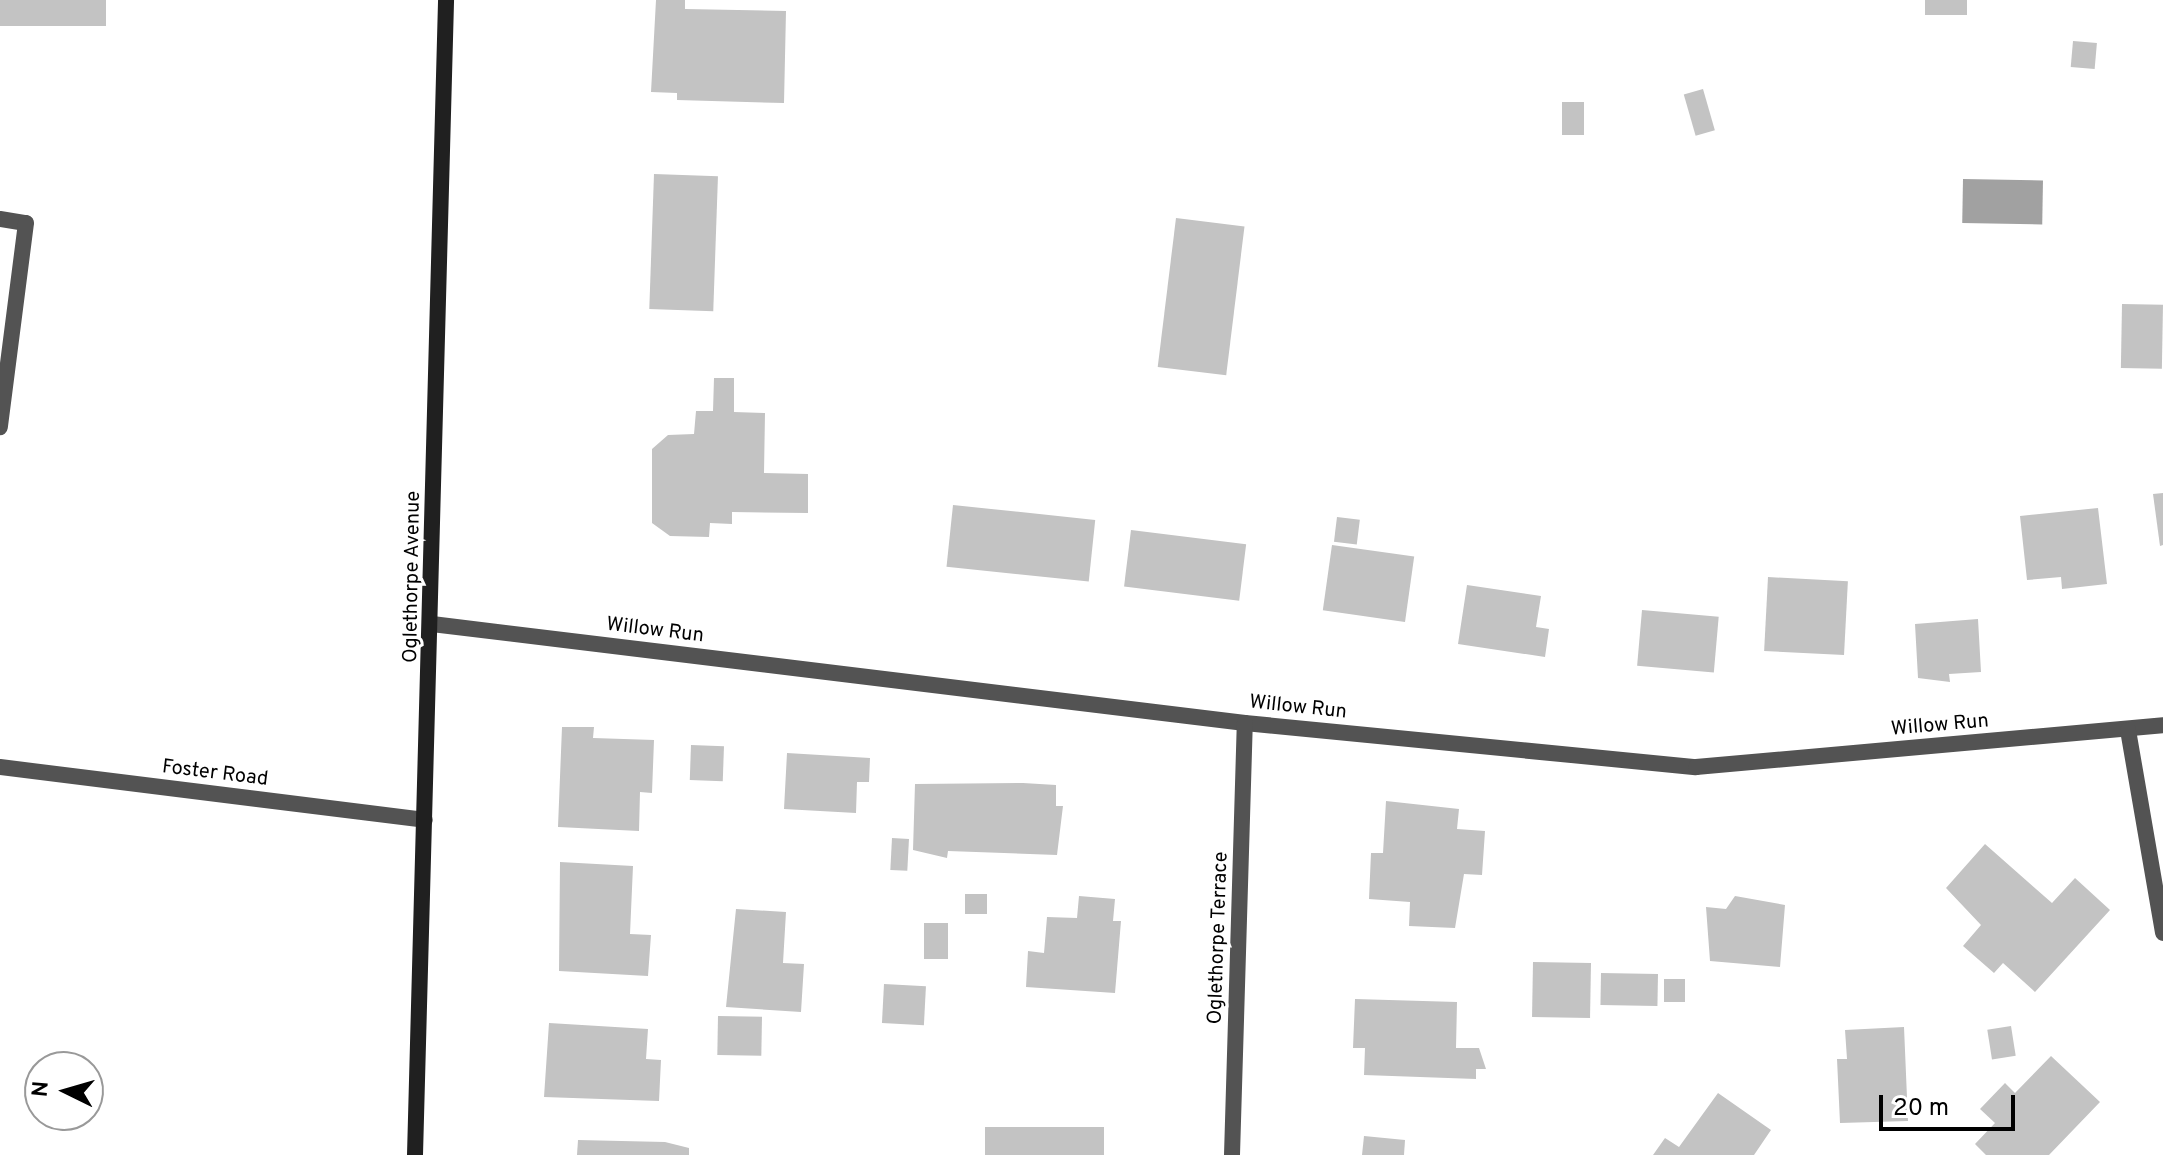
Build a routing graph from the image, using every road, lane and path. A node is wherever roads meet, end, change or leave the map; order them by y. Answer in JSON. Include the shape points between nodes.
{"nodes":[{"id":1,"x":446,"y":0,"type":"edge"},
{"id":2,"x":0,"y":219,"type":"edge"},
{"id":3,"x":0,"y":427,"type":"edge"},
{"id":4,"x":432,"y":624,"type":"junction"},
{"id":5,"x":1245,"y":723,"type":"junction"},
{"id":6,"x":2163,"y":725,"type":"edge"},
{"id":7,"x":2128,"y":730,"type":"junction"},
{"id":8,"x":0,"y":767,"type":"edge"},
{"id":9,"x":425,"y":820,"type":"junction"},
{"id":10,"x":2163,"y":933,"type":"edge"},
{"id":11,"x":415,"y":1155,"type":"edge"},
{"id":12,"x":1232,"y":1155,"type":"edge"}],
"edges":[{"from":1,"to":4,"type":"main road","name":"Oglethorpe Avenue"},
{"from":2,"to":3,"type":"street","via":[[26,223]]},
{"from":4,"to":5,"type":"street","name":"Willow Run"},
{"from":4,"to":9,"type":"main road","name":"Oglethorpe Avenue"},
{"from":5,"to":7,"type":"street","name":"Willow Run","via":[[1696,767]]},
{"from":5,"to":12,"type":"street","name":"Oglethorpe Terrace"},
{"from":6,"to":7,"type":"street","name":"Willow Run"},
{"from":7,"to":10,"type":"street"},
{"from":8,"to":9,"type":"street","name":"Foster Road"},
{"from":9,"to":11,"type":"main road","name":"Oglethorpe Avenue"}]}
